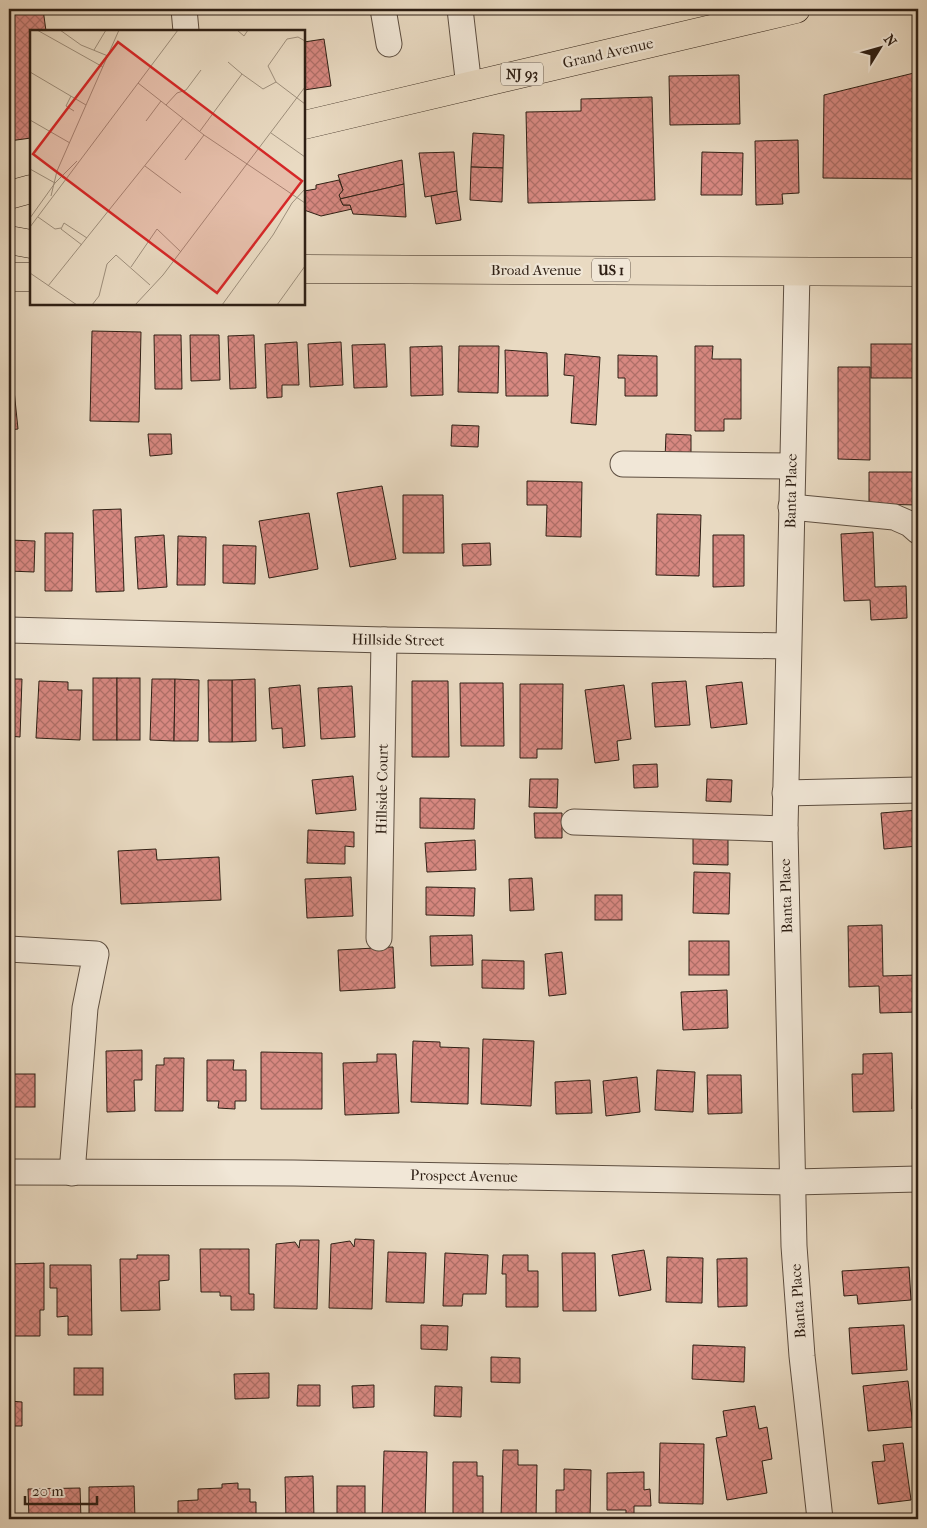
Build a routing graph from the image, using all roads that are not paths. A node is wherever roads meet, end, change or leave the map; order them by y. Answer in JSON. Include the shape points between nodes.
{"nodes":[{"id":1,"x":184,"y":9,"type":"edge"},
{"id":2,"x":383,"y":9,"type":"edge"},
{"id":3,"x":460,"y":9,"type":"edge"},
{"id":4,"x":796,"y":9,"type":"edge"},
{"id":5,"x":738,"y":16,"type":"edge"},
{"id":6,"x":186,"y":30,"type":"edge"},
{"id":7,"x":389,"y":44,"type":"dead end"},
{"id":8,"x":469,"y":87,"type":"junction"},
{"id":9,"x":305,"y":125,"type":"edge"},
{"id":10,"x":30,"y":189,"type":"edge"},
{"id":11,"x":9,"y":195,"type":"edge"},
{"id":12,"x":9,"y":240,"type":"edge"},
{"id":13,"x":30,"y":244,"type":"edge"},
{"id":14,"x":305,"y":269,"type":"edge"},
{"id":15,"x":797,"y":271,"type":"junction"},
{"id":16,"x":918,"y":272,"type":"edge"},
{"id":17,"x":9,"y":277,"type":"edge"},
{"id":18,"x":30,"y":277,"type":"edge"},
{"id":19,"x":622,"y":464,"type":"dead end"},
{"id":20,"x":791,"y":466,"type":"junction"},
{"id":21,"x":791,"y":507,"type":"junction"},
{"id":22,"x":918,"y":531,"type":"edge"},
{"id":23,"x":9,"y":630,"type":"edge"},
{"id":24,"x":384,"y":640,"type":"junction"},
{"id":25,"x":788,"y":646,"type":"junction"},
{"id":26,"x":918,"y":790,"type":"edge"},
{"id":27,"x":785,"y":793,"type":"junction"},
{"id":28,"x":574,"y":822,"type":"dead end"},
{"id":29,"x":785,"y":829,"type":"junction"},
{"id":30,"x":379,"y":938,"type":"dead end"},
{"id":31,"x":9,"y":950,"type":"edge"},
{"id":32,"x":9,"y":1172,"type":"edge"},
{"id":33,"x":72,"y":1173,"type":"junction"},
{"id":34,"x":918,"y":1179,"type":"edge"},
{"id":35,"x":794,"y":1182,"type":"junction"},
{"id":36,"x":820,"y":1519,"type":"edge"}],
"edges":[{"from":1,"to":6,"type":"street"},
{"from":2,"to":7,"type":"street"},
{"from":3,"to":8,"type":"street"},
{"from":4,"to":5,"type":"main road","name":"Grand Avenue","number":"NJ 93"},
{"from":5,"to":8,"type":"main road","name":"Grand Avenue","number":"NJ 93"},
{"from":8,"to":9,"type":"main road","name":"Grand Avenue","number":"NJ 93"},
{"from":10,"to":11,"type":"main road"},
{"from":12,"to":13,"type":"main road"},
{"from":14,"to":15,"type":"main road","name":"Broad Avenue","number":"US 1"},
{"from":15,"to":16,"type":"main road","name":"Broad Avenue","number":"US 1"},
{"from":15,"to":20,"type":"street","name":"Banta Place"},
{"from":17,"to":18,"type":"main road"},
{"from":19,"to":20,"type":"street"},
{"from":20,"to":21,"type":"street","name":"Banta Place"},
{"from":21,"to":22,"type":"street","via":[[894,517]]},
{"from":21,"to":25,"type":"street","name":"Banta Place"},
{"from":23,"to":24,"type":"street","name":"Hillside Street"},
{"from":24,"to":25,"type":"street","name":"Hillside Street"},
{"from":24,"to":30,"type":"street","name":"Hillside Court"},
{"from":25,"to":27,"type":"street","name":"Banta Place"},
{"from":26,"to":27,"type":"street"},
{"from":27,"to":29,"type":"street","name":"Banta Place"},
{"from":28,"to":29,"type":"street"},
{"from":29,"to":35,"type":"street","name":"Banta Place"},
{"from":31,"to":33,"type":"street","via":[[96,954],[85,1008]]},
{"from":32,"to":33,"type":"street","name":"Prospect Avenue"},
{"from":33,"to":35,"type":"street","name":"Prospect Avenue","via":[[294,1173]]},
{"from":34,"to":35,"type":"street","name":"Prospect Avenue"},
{"from":35,"to":36,"type":"street","name":"Banta Place","via":[[794,1246]]}]}
